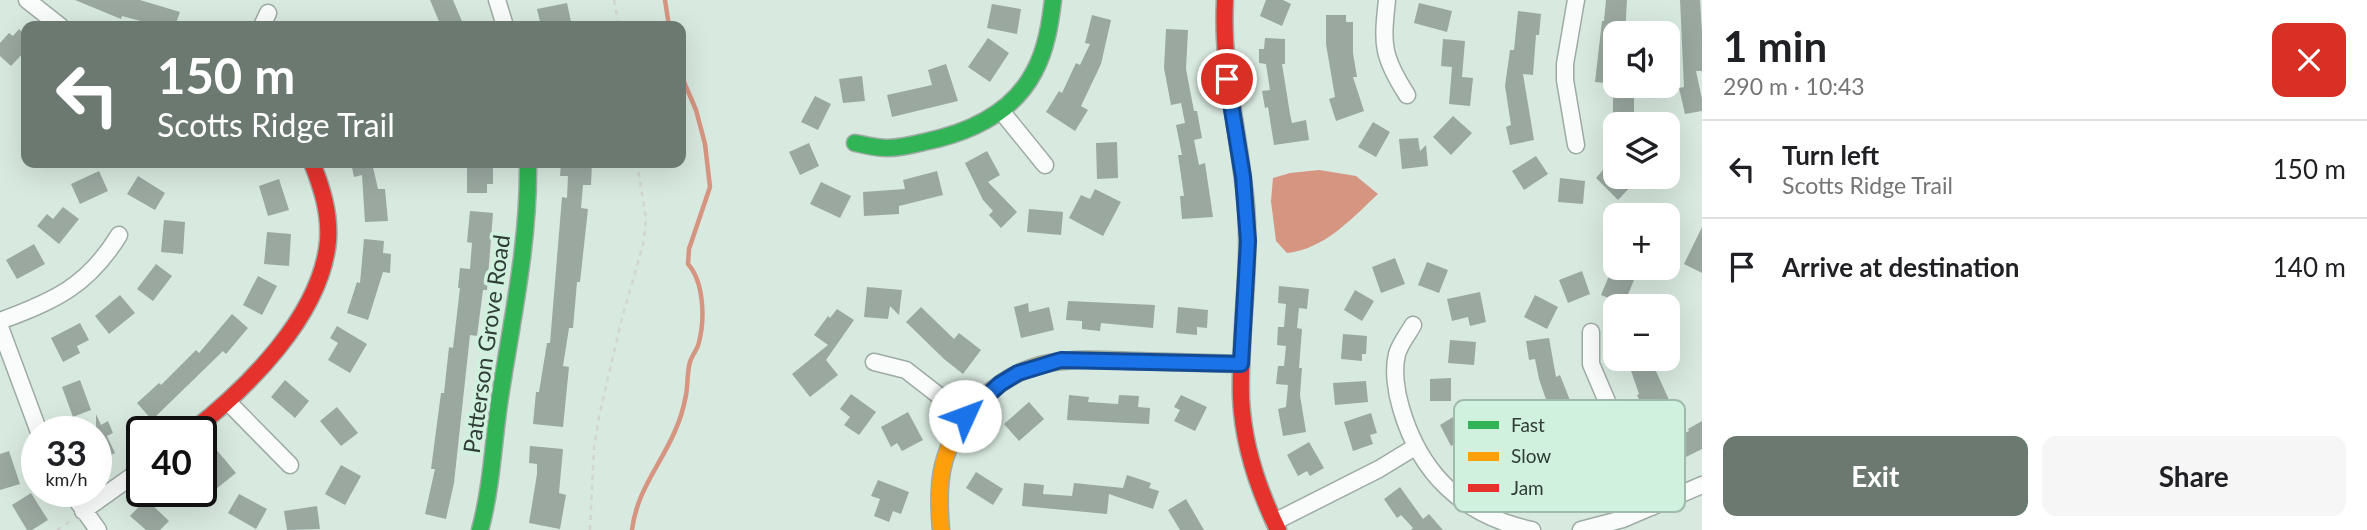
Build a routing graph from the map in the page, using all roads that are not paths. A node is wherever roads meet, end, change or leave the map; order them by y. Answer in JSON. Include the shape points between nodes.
{"nodes":[{"id":1,"x":27,"y":0,"type":"edge"},
{"id":2,"x":497,"y":0,"type":"edge"},
{"id":3,"x":1053,"y":0,"type":"edge"},
{"id":4,"x":1225,"y":0,"type":"edge"},
{"id":5,"x":1387,"y":0,"type":"edge"},
{"id":6,"x":1576,"y":0,"type":"edge"},
{"id":7,"x":54,"y":21,"type":"edge"},
{"id":8,"x":503,"y":21,"type":"edge"},
{"id":9,"x":1407,"y":95,"type":"dead end"},
{"id":10,"x":1002,"y":112,"type":"junction"},
{"id":11,"x":855,"y":143,"type":"dead end"},
{"id":12,"x":1576,"y":145,"type":"dead end"},
{"id":13,"x":1045,"y":165,"type":"dead end"},
{"id":14,"x":314,"y":168,"type":"edge"},
{"id":15,"x":528,"y":168,"type":"edge"},
{"id":16,"x":119,"y":235,"type":"dead end"},
{"id":17,"x":0,"y":321,"type":"edge"},
{"id":18,"x":1413,"y":325,"type":"dead end"},
{"id":19,"x":0,"y":327,"type":"edge"},
{"id":20,"x":1591,"y":332,"type":"dead end"},
{"id":21,"x":874,"y":362,"type":"dead end"},
{"id":22,"x":1241,"y":364,"type":"junction"},
{"id":23,"x":1606,"y":400,"type":"edge"},
{"id":24,"x":228,"y":402,"type":"junction"},
{"id":25,"x":33,"y":416,"type":"edge"},
{"id":26,"x":211,"y":416,"type":"edge"},
{"id":27,"x":965,"y":416,"type":"junction"},
{"id":28,"x":1415,"y":447,"type":"junction"},
{"id":29,"x":289,"y":466,"type":"dead end"},
{"id":30,"x":126,"y":480,"type":"edge"},
{"id":31,"x":1702,"y":485,"type":"edge"},
{"id":32,"x":1685,"y":492,"type":"edge"},
{"id":33,"x":1454,"y":494,"type":"edge"},
{"id":34,"x":77,"y":507,"type":"edge"},
{"id":35,"x":1482,"y":512,"type":"edge"},
{"id":36,"x":1640,"y":512,"type":"edge"},
{"id":37,"x":80,"y":513,"type":"junction"},
{"id":38,"x":1276,"y":526,"type":"edge"},
{"id":39,"x":98,"y":530,"type":"edge"},
{"id":40,"x":480,"y":530,"type":"edge"},
{"id":41,"x":941,"y":530,"type":"edge"},
{"id":42,"x":1532,"y":530,"type":"edge"},
{"id":43,"x":1581,"y":530,"type":"edge"}],
"edges":[{"from":1,"to":7,"type":"street"},
{"from":2,"to":8,"type":"street"},
{"from":3,"to":10,"type":"street","via":[[1042,55]]},
{"from":4,"to":22,"type":"street","via":[[1224,58],[1248,241]]},
{"from":5,"to":9,"type":"street","via":[[1384,47],[1388,64]]},
{"from":6,"to":12,"type":"street","via":[[1565,64]]},
{"from":10,"to":11,"type":"street","via":[[963,132],[915,144],[889,148]]},
{"from":10,"to":13,"type":"street"},
{"from":14,"to":24,"type":"street","via":[[324,196],[328,230],[317,286],[291,331]]},
{"from":15,"to":40,"type":"street","name":"Patterson Grove Road","via":[[521,279],[499,402],[487,510]]},
{"from":16,"to":17,"type":"street","via":[[105,258],[76,285],[45,304]]},
{"from":18,"to":28,"type":"street","via":[[1398,352],[1396,379]]},
{"from":19,"to":25,"type":"street"},
{"from":20,"to":23,"type":"street","via":[[1591,365]]},
{"from":21,"to":27,"type":"street","via":[[906,370]]},
{"from":22,"to":27,"type":"street","via":[[1061,360],[1018,373]]},
{"from":22,"to":38,"type":"street","via":[[1248,446]]},
{"from":24,"to":26,"type":"street"},
{"from":24,"to":29,"type":"street"},
{"from":27,"to":41,"type":"street","via":[[941,469]]},
{"from":28,"to":33,"type":"street"},
{"from":28,"to":38,"type":"street"},
{"from":30,"to":37,"type":"street"},
{"from":31,"to":32,"type":"street"},
{"from":34,"to":37,"type":"street"},
{"from":35,"to":42,"type":"street"},
{"from":36,"to":43,"type":"street"},
{"from":37,"to":39,"type":"street"}]}
